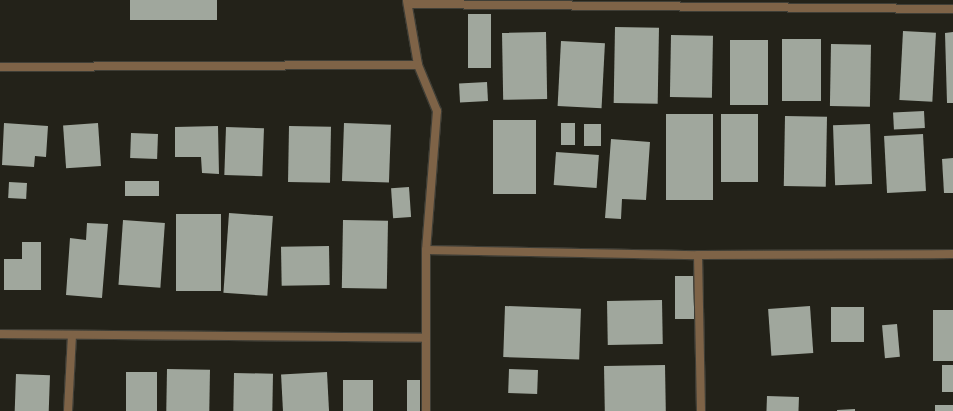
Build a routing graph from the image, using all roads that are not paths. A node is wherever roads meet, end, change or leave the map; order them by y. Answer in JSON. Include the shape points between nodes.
{"nodes":[{"id":1,"x":919,"y":0,"type":"edge"},
{"id":2,"x":408,"y":2,"type":"edge"},
{"id":3,"x":920,"y":9,"type":"junction"},
{"id":4,"x":953,"y":9,"type":"edge"},
{"id":5,"x":418,"y":65,"type":"junction"},
{"id":6,"x":0,"y":67,"type":"edge"},
{"id":7,"x":426,"y":250,"type":"junction"},
{"id":8,"x":953,"y":254,"type":"edge"},
{"id":9,"x":698,"y":255,"type":"junction"},
{"id":10,"x":0,"y":334,"type":"edge"},
{"id":11,"x":72,"y":335,"type":"junction"},
{"id":12,"x":426,"y":338,"type":"junction"},
{"id":13,"x":68,"y":411,"type":"edge"},
{"id":14,"x":426,"y":411,"type":"edge"},
{"id":15,"x":701,"y":411,"type":"edge"}],
"edges":[{"from":1,"to":3,"type":"street"},
{"from":2,"to":3,"type":"street"},
{"from":2,"to":5,"type":"street"},
{"from":3,"to":4,"type":"street"},
{"from":5,"to":6,"type":"street"},
{"from":5,"to":7,"type":"street","via":[[437,111]]},
{"from":7,"to":9,"type":"street"},
{"from":7,"to":12,"type":"street"},
{"from":8,"to":9,"type":"street"},
{"from":9,"to":15,"type":"street"},
{"from":10,"to":11,"type":"street"},
{"from":11,"to":12,"type":"street"},
{"from":11,"to":13,"type":"street"},
{"from":12,"to":14,"type":"street"}]}
